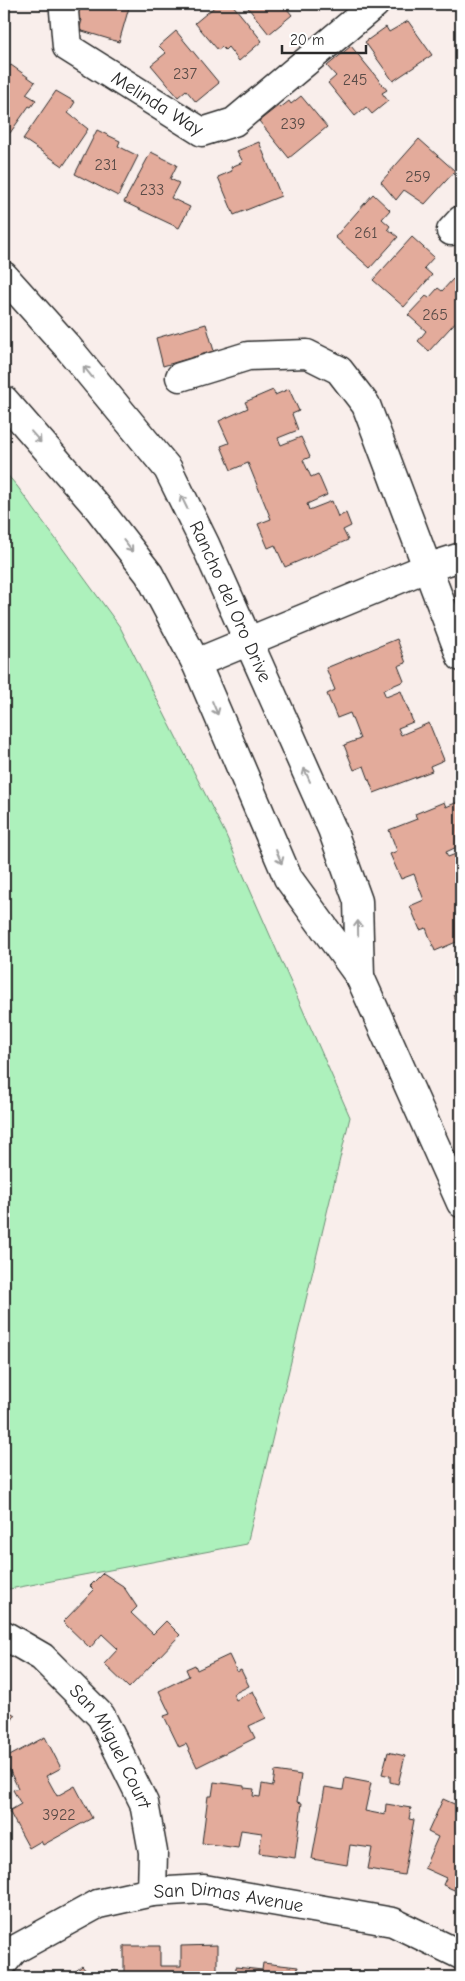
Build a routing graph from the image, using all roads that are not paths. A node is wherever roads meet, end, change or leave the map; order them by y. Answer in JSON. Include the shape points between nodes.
{"nodes":[{"id":1,"x":66,"y":4,"type":"edge"},
{"id":2,"x":376,"y":4,"type":"edge"},
{"id":3,"x":4,"y":276,"type":"edge"},
{"id":4,"x":180,"y":377,"type":"dead end"},
{"id":5,"x":4,"y":400,"type":"edge"},
{"id":6,"x":461,"y":557,"type":"edge"},
{"id":7,"x":426,"y":568,"type":"junction"},
{"id":8,"x":248,"y":642,"type":"junction"},
{"id":9,"x":461,"y":657,"type":"edge"},
{"id":10,"x":196,"y":663,"type":"junction"},
{"id":11,"x":360,"y":977,"type":"junction"},
{"id":12,"x":461,"y":1203,"type":"edge"},
{"id":13,"x":4,"y":1635,"type":"edge"},
{"id":14,"x":152,"y":1892,"type":"junction"},
{"id":15,"x":461,"y":1955,"type":"edge"},
{"id":16,"x":4,"y":1962,"type":"edge"}],
"edges":[{"from":1,"to":2,"type":"street","name":"Melinda Way","via":[[67,47],[202,132],[234,122]]},
{"from":8,"to":3,"type":"street","name":"Rancho del Oro Drive","one_way":true,"via":[[168,469],[66,345]]},
{"from":4,"to":7,"type":"street","via":[[248,356],[308,354],[339,370],[366,405]]},
{"from":5,"to":10,"type":"street","name":"Rancho del Oro Drive","one_way":true,"via":[[98,508],[149,574]]},
{"from":6,"to":7,"type":"street"},
{"from":7,"to":8,"type":"street"},
{"from":7,"to":9,"type":"street"},
{"from":8,"to":10,"type":"street"},
{"from":11,"to":8,"type":"street","name":"Rancho del Oro Drive","one_way":true,"via":[[358,901],[332,829]]},
{"from":10,"to":11,"type":"street","name":"Rancho del Oro Drive","one_way":true,"via":[[288,878]]},
{"from":11,"to":12,"type":"street","name":"Rancho del Oro Drive"},
{"from":13,"to":14,"type":"street","name":"San Miguel Court","via":[[42,1657],[101,1716],[144,1803],[153,1852]]},
{"from":14,"to":15,"type":"street","name":"San Dimas Avenue","via":[[204,1889],[393,1922]]},
{"from":14,"to":16,"type":"street","name":"San Dimas Avenue","via":[[98,1904],[14,1950]]}]}
